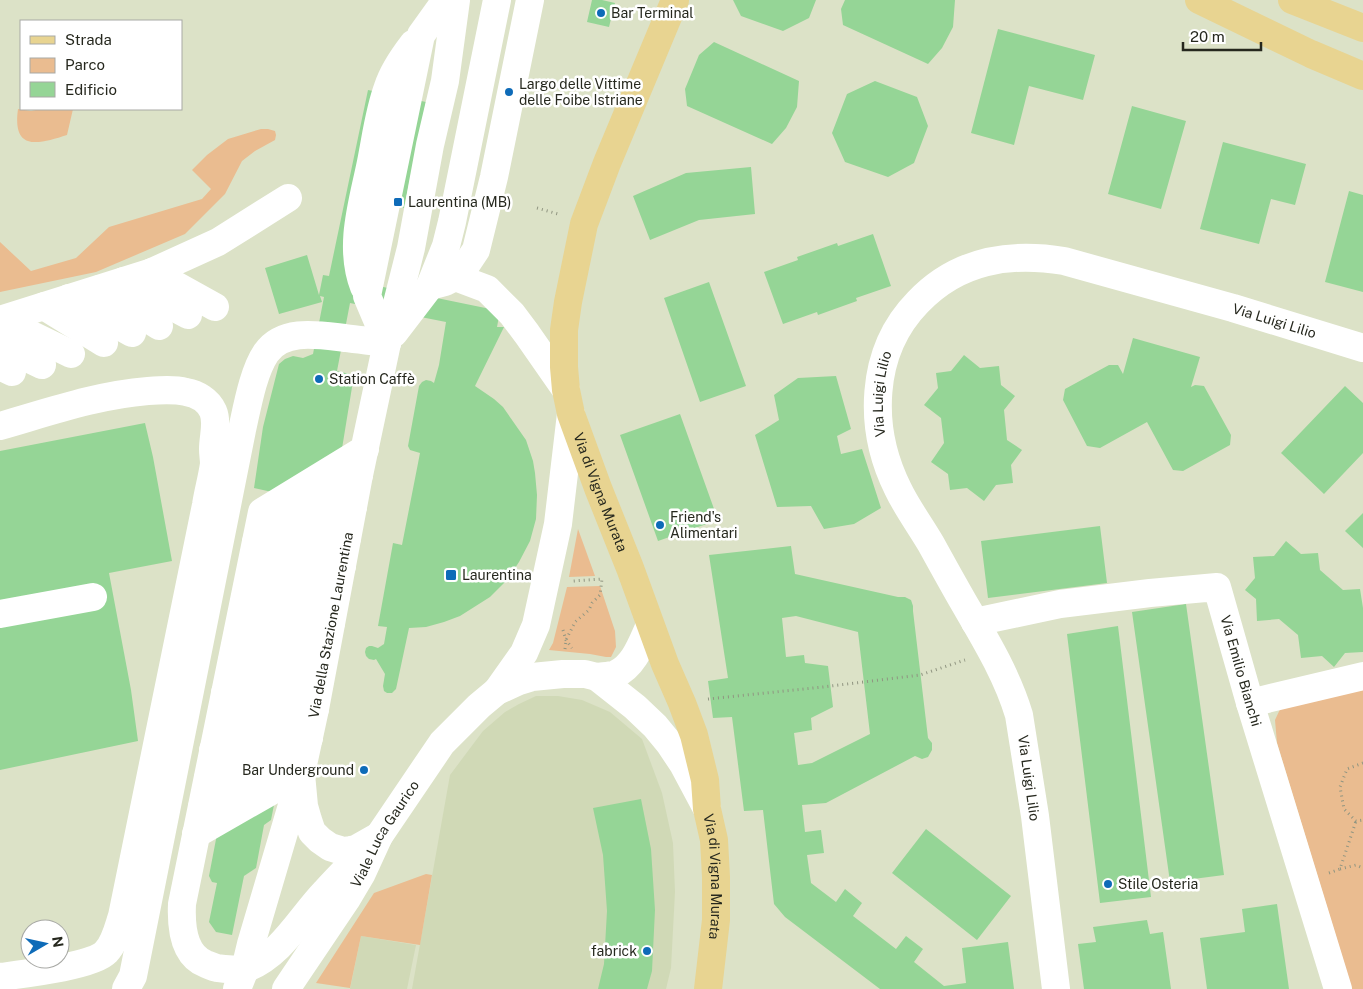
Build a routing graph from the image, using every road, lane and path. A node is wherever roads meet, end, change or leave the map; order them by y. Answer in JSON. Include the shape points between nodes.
{"nodes":[{"id":1,"x":446,"y":0,"type":"edge"},
{"id":2,"x":456,"y":0,"type":"edge"},
{"id":3,"x":497,"y":0,"type":"edge"},
{"id":4,"x":530,"y":0,"type":"edge"},
{"id":5,"x":675,"y":0,"type":"edge"},
{"id":6,"x":1199,"y":0,"type":"edge"},
{"id":7,"x":1292,"y":0,"type":"edge"},
{"id":8,"x":1363,"y":28,"type":"edge"},
{"id":9,"x":1363,"y":76,"type":"edge"},
{"id":10,"x":288,"y":198,"type":"dead end"},
{"id":11,"x":537,"y":208,"type":"dead end"},
{"id":12,"x":558,"y":214,"type":"dead end"},
{"id":13,"x":152,"y":272,"type":"junction"},
{"id":14,"x":442,"y":282,"type":"junction"},
{"id":15,"x":112,"y":285,"type":"junction"},
{"id":16,"x":56,"y":302,"type":"junction"},
{"id":17,"x":216,"y":308,"type":"dead end"},
{"id":18,"x":188,"y":315,"type":"dead end"},
{"id":19,"x":159,"y":326,"type":"dead end"},
{"id":20,"x":0,"y":328,"type":"edge"},
{"id":21,"x":132,"y":333,"type":"dead end"},
{"id":22,"x":104,"y":343,"type":"dead end"},
{"id":23,"x":387,"y":343,"type":"junction"},
{"id":24,"x":1363,"y":348,"type":"edge"},
{"id":25,"x":71,"y":354,"type":"dead end"},
{"id":26,"x":42,"y":365,"type":"dead end"},
{"id":27,"x":568,"y":402,"type":"junction"},
{"id":28,"x":0,"y":426,"type":"edge"},
{"id":29,"x":365,"y":449,"type":"junction"},
{"id":30,"x":359,"y":475,"type":"junction"},
{"id":31,"x":353,"y":507,"type":"junction"},
{"id":32,"x":347,"y":538,"type":"junction"},
{"id":33,"x":256,"y":542,"type":"junction"},
{"id":34,"x":342,"y":566,"type":"junction"},
{"id":35,"x":251,"y":569,"type":"junction"},
{"id":36,"x":564,"y":582,"type":"dead end"},
{"id":37,"x":336,"y":596,"type":"junction"},
{"id":38,"x":93,"y":597,"type":"dead end"},
{"id":39,"x":244,"y":603,"type":"junction"},
{"id":40,"x":0,"y":614,"type":"edge"},
{"id":41,"x":975,"y":622,"type":"junction"},
{"id":42,"x":331,"y":623,"type":"junction"},
{"id":43,"x":560,"y":623,"type":"dead end"},
{"id":44,"x":650,"y":625,"type":"junction"},
{"id":45,"x":238,"y":632,"type":"junction"},
{"id":46,"x":566,"y":640,"type":"junction"},
{"id":47,"x":992,"y":651,"type":"junction"},
{"id":48,"x":325,"y":653,"type":"junction"},
{"id":49,"x":564,"y":654,"type":"dead end"},
{"id":50,"x":577,"y":655,"type":"dead end"},
{"id":51,"x":232,"y":661,"type":"junction"},
{"id":52,"x":1363,"y":676,"type":"edge"},
{"id":53,"x":597,"y":677,"type":"junction"},
{"id":54,"x":320,"y":680,"type":"junction"},
{"id":55,"x":497,"y":691,"type":"junction"},
{"id":56,"x":225,"y":693,"type":"junction"},
{"id":57,"x":709,"y":699,"type":"dead end"},
{"id":58,"x":1250,"y":703,"type":"junction"},
{"id":59,"x":315,"y":709,"type":"junction"},
{"id":60,"x":220,"y":720,"type":"junction"},
{"id":61,"x":309,"y":738,"type":"junction"},
{"id":62,"x":213,"y":750,"type":"junction"},
{"id":63,"x":1363,"y":763,"type":"edge"},
{"id":64,"x":302,"y":774,"type":"junction"},
{"id":65,"x":208,"y":778,"type":"junction"},
{"id":66,"x":202,"y":806,"type":"junction"},
{"id":67,"x":707,"y":809,"type":"junction"},
{"id":68,"x":1363,"y":820,"type":"edge"},
{"id":69,"x":1356,"y":821,"type":"junction"},
{"id":70,"x":196,"y":834,"type":"junction"},
{"id":71,"x":379,"y":836,"type":"junction"},
{"id":72,"x":1363,"y":868,"type":"edge"},
{"id":73,"x":1340,"y":869,"type":"junction"},
{"id":74,"x":1305,"y":882,"type":"junction"},
{"id":75,"x":0,"y":977,"type":"edge"},
{"id":76,"x":241,"y":979,"type":"edge"},
{"id":77,"x":126,"y":989,"type":"edge"},
{"id":78,"x":286,"y":989,"type":"edge"},
{"id":79,"x":708,"y":989,"type":"edge"},
{"id":80,"x":1056,"y":989,"type":"edge"},
{"id":81,"x":1338,"y":989,"type":"edge"}],
"edges":[{"from":1,"to":23,"type":"street","via":[[421,35],[367,296]]},
{"from":2,"to":23,"type":"street","via":[[445,81],[411,248]]},
{"from":3,"to":14,"type":"street","via":[[446,246]]},
{"from":4,"to":14,"type":"street","via":[[476,250],[462,271]]},
{"from":5,"to":27,"type":"main road","name":"Via di Vigna Murata","via":[[584,224],[565,323],[563,348]]},
{"from":6,"to":9,"type":"main road"},
{"from":7,"to":8,"type":"main road"},
{"from":10,"to":13,"type":"street","via":[[218,242]]},
{"from":11,"to":12,"type":"path"},
{"from":13,"to":15,"type":"street"},
{"from":13,"to":17,"type":"street"},
{"from":14,"to":23,"type":"street"},
{"from":14,"to":27,"type":"street","via":[[486,289],[500,302],[527,334]]},
{"from":15,"to":16,"type":"street"},
{"from":15,"to":18,"type":"street"},
{"from":15,"to":19,"type":"street"},
{"from":16,"to":20,"type":"street"},
{"from":16,"to":21,"type":"street"},
{"from":16,"to":22,"type":"street"},
{"from":20,"to":25,"type":"street"},
{"from":20,"to":26,"type":"street"},
{"from":23,"to":29,"type":"street","name":"Via della Stazione Laurentina"},
{"from":23,"to":77,"type":"street","via":[[301,335],[274,345],[260,364],[242,430],[133,976]]},
{"from":24,"to":41,"type":"street","name":"Via Luigi Lilio","via":[[1232,308],[1041,257],[998,260],[968,267],[939,284],[911,308],[888,348],[879,382],[878,415],[882,447],[897,487]]},
{"from":27,"to":44,"type":"main road","name":"Via di Vigna Murata"},
{"from":27,"to":55,"type":"street","name":"Viale Luca Gaurico","via":[[558,524],[536,625],[524,653]]},
{"from":28,"to":75,"type":"street","via":[[104,397],[163,390],[199,396],[208,403],[216,424],[214,463],[118,929],[110,947],[98,958]]},
{"from":29,"to":30,"type":"street","name":"Via della Stazione Laurentina"},
{"from":29,"to":33,"type":"street","via":[[262,512]]},
{"from":30,"to":31,"type":"street","name":"Via della Stazione Laurentina"},
{"from":30,"to":33,"type":"street"},
{"from":31,"to":32,"type":"street","name":"Via della Stazione Laurentina"},
{"from":31,"to":35,"type":"street"},
{"from":32,"to":34,"type":"street","name":"Via della Stazione Laurentina"},
{"from":32,"to":39,"type":"street"},
{"from":33,"to":35,"type":"street"},
{"from":34,"to":37,"type":"street","name":"Via della Stazione Laurentina"},
{"from":34,"to":45,"type":"street"},
{"from":35,"to":39,"type":"street"},
{"from":36,"to":46,"type":"path","via":[[602,579],[600,595],[575,622]]},
{"from":37,"to":42,"type":"street","name":"Via della Stazione Laurentina"},
{"from":37,"to":51,"type":"street"},
{"from":38,"to":40,"type":"street"},
{"from":39,"to":45,"type":"street"},
{"from":41,"to":47,"type":"street","name":"Via Luigi Lilio"},
{"from":41,"to":58,"type":"street","name":"Via Emilio Bianchi","via":[[1060,604],[1217,587]]},
{"from":42,"to":48,"type":"street","name":"Via della Stazione Laurentina"},
{"from":42,"to":56,"type":"street"},
{"from":43,"to":46,"type":"path"},
{"from":44,"to":53,"type":"street","name":"Viale Luca Gaurico","via":[[629,664],[614,674]]},
{"from":44,"to":67,"type":"main road","name":"Via di Vigna Murata","via":[[694,735],[705,780]]},
{"from":45,"to":51,"type":"street"},
{"from":46,"to":49,"type":"path"},
{"from":46,"to":50,"type":"path"},
{"from":47,"to":57,"type":"path","via":[[920,675]]},
{"from":47,"to":80,"type":"street","name":"Via Luigi Lilio","via":[[1014,700],[1022,731]]},
{"from":48,"to":54,"type":"street","name":"Via della Stazione Laurentina"},
{"from":48,"to":60,"type":"street"},
{"from":51,"to":56,"type":"street"},
{"from":52,"to":58,"type":"street"},
{"from":53,"to":55,"type":"street","name":"Viale Luca Gaurico","via":[[550,675],[519,681]]},
{"from":53,"to":67,"type":"street","via":[[655,726],[683,764]]},
{"from":54,"to":59,"type":"street","name":"Via della Stazione Laurentina"},
{"from":54,"to":62,"type":"street"},
{"from":55,"to":71,"type":"street","name":"Viale Luca Gaurico","via":[[442,743]]},
{"from":56,"to":60,"type":"street"},
{"from":58,"to":74,"type":"street","name":"Via Emilio Bianchi"},
{"from":59,"to":61,"type":"street","name":"Via della Stazione Laurentina"},
{"from":59,"to":65,"type":"street"},
{"from":60,"to":62,"type":"street"},
{"from":61,"to":64,"type":"street","name":"Via della Stazione Laurentina"},
{"from":61,"to":66,"type":"street"},
{"from":62,"to":65,"type":"street"},
{"from":63,"to":69,"type":"path","via":[[1346,769],[1340,787],[1344,809]]},
{"from":64,"to":70,"type":"street"},
{"from":64,"to":71,"type":"street","name":"Via della Stazione Laurentina","via":[[304,806],[312,832],[320,840],[330,847],[350,850]]},
{"from":64,"to":76,"type":"street"},
{"from":65,"to":66,"type":"street"},
{"from":66,"to":70,"type":"street"},
{"from":67,"to":79,"type":"main road","name":"Via di Vigna Murata","via":[[714,840],[716,912]]},
{"from":68,"to":69,"type":"path"},
{"from":69,"to":73,"type":"path"},
{"from":70,"to":76,"type":"street","via":[[182,904],[182,925],[187,944],[202,962]]},
{"from":71,"to":76,"type":"street","via":[[324,892],[282,944]]},
{"from":71,"to":78,"type":"street","name":"Viale Luca Gaurico","via":[[346,900]]},
{"from":72,"to":73,"type":"path","via":[[1356,865]]},
{"from":73,"to":74,"type":"path"},
{"from":74,"to":81,"type":"street","name":"Via Emilio Bianchi"}]}
